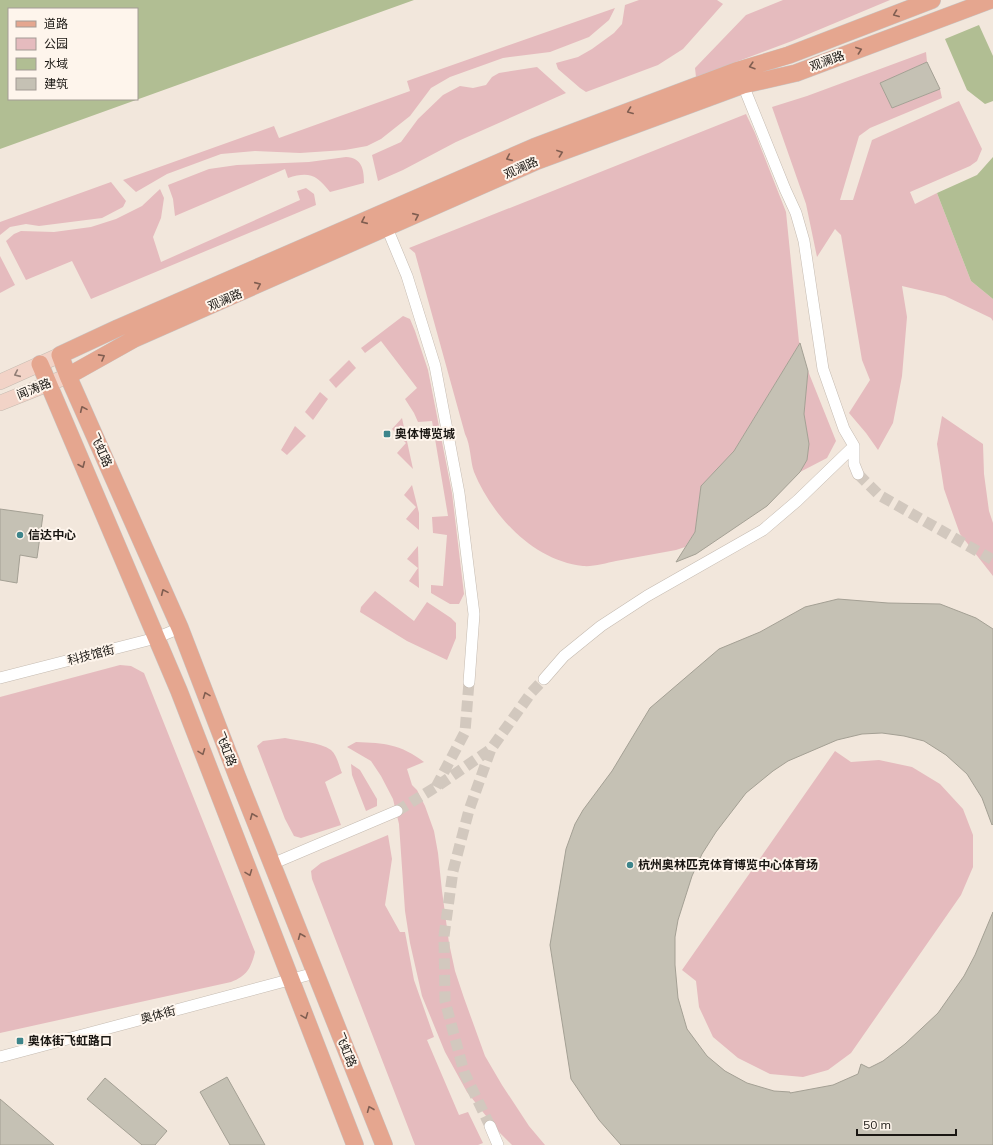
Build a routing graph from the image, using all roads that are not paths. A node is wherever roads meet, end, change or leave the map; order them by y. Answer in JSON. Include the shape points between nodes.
{"nodes":[{"id":1,"x":932,"y":0,"type":"edge"},
{"id":2,"x":990,"y":0,"type":"edge"},
{"id":3,"x":743,"y":86,"type":"junction"},
{"id":4,"x":387,"y":228,"type":"junction"},
{"id":5,"x":60,"y":356,"type":"junction"},
{"id":6,"x":40,"y":364,"type":"junction"},
{"id":7,"x":68,"y":376,"type":"junction"},
{"id":8,"x":0,"y":382,"type":"edge"},
{"id":9,"x":48,"y":384,"type":"junction"},
{"id":10,"x":0,"y":403,"type":"edge"},
{"id":11,"x":854,"y":446,"type":"junction"},
{"id":12,"x":858,"y":474,"type":"tunnel mouth"},
{"id":13,"x":180,"y":628,"type":"junction"},
{"id":14,"x":156,"y":638,"type":"junction"},
{"id":15,"x":0,"y":678,"type":"edge"},
{"id":16,"x":544,"y":679,"type":"tunnel mouth"},
{"id":17,"x":469,"y":682,"type":"tunnel mouth"},
{"id":18,"x":397,"y":811,"type":"tunnel mouth"},
{"id":19,"x":272,"y":864,"type":"junction"},
{"id":20,"x":315,"y":973,"type":"junction"},
{"id":21,"x":290,"y":980,"type":"junction"},
{"id":22,"x":0,"y":1057,"type":"edge"},
{"id":23,"x":490,"y":1126,"type":"tunnel mouth"},
{"id":24,"x":355,"y":1145,"type":"edge"},
{"id":25,"x":384,"y":1145,"type":"edge"},
{"id":26,"x":498,"y":1145,"type":"edge"}],
"edges":[{"from":1,"to":5,"type":"main road","name":"观澜路","one_way":true,"via":[[789,55],[736,71],[534,147],[118,328]]},
{"from":3,"to":2,"type":"main road","name":"观澜路","one_way":true,"via":[[796,73]]},
{"from":4,"to":3,"type":"main road","name":"观澜路","one_way":true,"via":[[537,161]]},
{"from":3,"to":11,"type":"street","via":[[796,214],[804,241],[823,369],[844,429]]},
{"from":7,"to":4,"type":"main road","name":"观澜路","one_way":true,"via":[[134,339]]},
{"from":4,"to":17,"type":"street","via":[[407,276],[435,366],[459,493],[474,614]]},
{"from":5,"to":6,"type":"main road","name":"闻涛路"},
{"from":5,"to":7,"type":"main road","name":"飞虹路"},
{"from":6,"to":8,"type":"main road","name":"闻涛路","one_way":true},
{"from":6,"to":9,"type":"main road","name":"飞虹路"},
{"from":7,"to":9,"type":"main road","name":"闻涛路"},
{"from":13,"to":7,"type":"main road","name":"飞虹路","one_way":true},
{"from":9,"to":10,"type":"main road","name":"闻涛路"},
{"from":9,"to":14,"type":"main road","name":"飞虹路","one_way":true},
{"from":11,"to":12,"type":"street","via":[[854,464]]},
{"from":11,"to":16,"type":"street","via":[[763,530],[647,596],[601,626],[564,656]]},
{"from":13,"to":14,"type":"street","name":"科技馆街"},
{"from":19,"to":13,"type":"main road","name":"飞虹路","one_way":true},
{"from":14,"to":15,"type":"street","name":"科技馆街"},
{"from":14,"to":21,"type":"main road","name":"飞虹路","one_way":true,"via":[[179,691]]},
{"from":18,"to":19,"type":"street"},
{"from":20,"to":19,"type":"main road","name":"飞虹路","one_way":true},
{"from":20,"to":21,"type":"street","name":"奥体街"},
{"from":25,"to":20,"type":"main road","name":"飞虹路","one_way":true},
{"from":21,"to":22,"type":"street","name":"奥体街"},
{"from":21,"to":24,"type":"main road","name":"飞虹路","one_way":true},
{"from":23,"to":26,"type":"street"}]}
